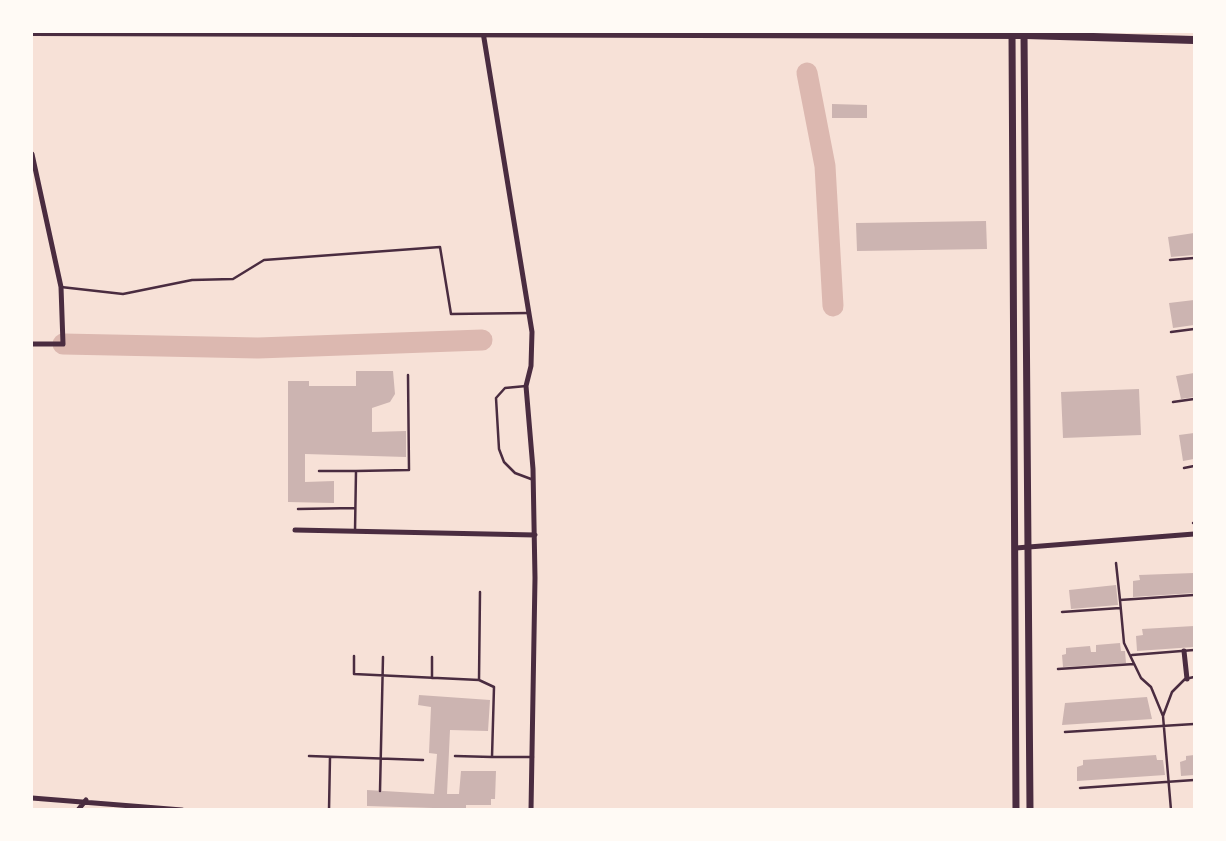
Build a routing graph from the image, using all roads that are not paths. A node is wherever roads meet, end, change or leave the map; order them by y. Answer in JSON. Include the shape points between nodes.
{"nodes":[{"id":1,"x":32,"y":32,"type":"edge"},
{"id":2,"x":483,"y":32,"type":"edge"},
{"id":3,"x":1025,"y":33,"type":"edge"},
{"id":4,"x":1011,"y":34,"type":"edge"},
{"id":5,"x":1195,"y":40,"type":"edge"},
{"id":6,"x":32,"y":154,"type":"edge"},
{"id":7,"x":1195,"y":258,"type":"edge"},
{"id":8,"x":1170,"y":260,"type":"dead end"},
{"id":9,"x":61,"y":287,"type":"junction"},
{"id":10,"x":530,"y":313,"type":"junction"},
{"id":11,"x":1195,"y":329,"type":"edge"},
{"id":12,"x":1171,"y":332,"type":"dead end"},
{"id":13,"x":32,"y":344,"type":"edge"},
{"id":14,"x":408,"y":375,"type":"dead end"},
{"id":15,"x":526,"y":386,"type":"junction"},
{"id":16,"x":1195,"y":399,"type":"edge"},
{"id":17,"x":1173,"y":402,"type":"dead end"},
{"id":18,"x":1195,"y":466,"type":"edge"},
{"id":19,"x":1184,"y":468,"type":"dead end"},
{"id":20,"x":318,"y":471,"type":"dead end"},
{"id":21,"x":356,"y":471,"type":"junction"},
{"id":22,"x":533,"y":480,"type":"junction"},
{"id":23,"x":355,"y":508,"type":"junction"},
{"id":24,"x":298,"y":509,"type":"dead end"},
{"id":25,"x":295,"y":530,"type":"dead end"},
{"id":26,"x":355,"y":531,"type":"junction"},
{"id":27,"x":1195,"y":534,"type":"edge"},
{"id":28,"x":535,"y":535,"type":"junction"},
{"id":29,"x":1029,"y":547,"type":"junction"},
{"id":30,"x":1016,"y":548,"type":"junction"},
{"id":31,"x":1116,"y":563,"type":"dead end"},
{"id":32,"x":480,"y":592,"type":"dead end"},
{"id":33,"x":1195,"y":595,"type":"edge"},
{"id":34,"x":1120,"y":600,"type":"junction"},
{"id":35,"x":1120,"y":608,"type":"junction"},
{"id":36,"x":1062,"y":612,"type":"dead end"},
{"id":37,"x":1195,"y":650,"type":"edge"},
{"id":38,"x":1184,"y":651,"type":"junction"},
{"id":39,"x":1130,"y":655,"type":"junction"},
{"id":40,"x":354,"y":656,"type":"dead end"},
{"id":41,"x":383,"y":657,"type":"dead end"},
{"id":42,"x":432,"y":657,"type":"dead end"},
{"id":43,"x":1134,"y":664,"type":"junction"},
{"id":44,"x":1058,"y":669,"type":"dead end"},
{"id":45,"x":383,"y":676,"type":"junction"},
{"id":46,"x":1195,"y":677,"type":"edge"},
{"id":47,"x":432,"y":678,"type":"junction"},
{"id":48,"x":1187,"y":679,"type":"junction"},
{"id":49,"x":479,"y":680,"type":"junction"},
{"id":50,"x":1163,"y":716,"type":"junction"},
{"id":51,"x":1195,"y":724,"type":"edge"},
{"id":52,"x":1164,"y":726,"type":"junction"},
{"id":53,"x":1065,"y":732,"type":"dead end"},
{"id":54,"x":309,"y":756,"type":"dead end"},
{"id":55,"x":455,"y":756,"type":"dead end"},
{"id":56,"x":330,"y":757,"type":"junction"},
{"id":57,"x":492,"y":757,"type":"junction"},
{"id":58,"x":533,"y":757,"type":"junction"},
{"id":59,"x":381,"y":758,"type":"junction"},
{"id":60,"x":423,"y":761,"type":"dead end"},
{"id":61,"x":1195,"y":780,"type":"edge"},
{"id":62,"x":1168,"y":782,"type":"junction"},
{"id":63,"x":1080,"y":788,"type":"dead end"},
{"id":64,"x":380,"y":791,"type":"dead end"},
{"id":65,"x":32,"y":798,"type":"edge"},
{"id":66,"x":86,"y":800,"type":"junction"},
{"id":67,"x":78,"y":810,"type":"edge"},
{"id":68,"x":182,"y":810,"type":"edge"},
{"id":69,"x":329,"y":810,"type":"edge"},
{"id":70,"x":531,"y":810,"type":"edge"},
{"id":71,"x":1017,"y":810,"type":"edge"},
{"id":72,"x":1030,"y":810,"type":"edge"},
{"id":73,"x":1171,"y":810,"type":"edge"}],
"edges":[{"from":1,"to":2,"type":"main road"},
{"from":2,"to":4,"type":"main road"},
{"from":2,"to":10,"type":"street"},
{"from":3,"to":4,"type":"main road"},
{"from":3,"to":5,"type":"main road"},
{"from":3,"to":29,"type":"main road"},
{"from":4,"to":30,"type":"main road"},
{"from":6,"to":9,"type":"street"},
{"from":7,"to":8,"type":"lane"},
{"from":9,"to":10,"type":"lane","via":[[123,294],[181,282],[233,279],[264,260],[440,247],[451,313]]},
{"from":9,"to":13,"type":"street","via":[[62,344]]},
{"from":10,"to":15,"type":"street","via":[[532,353]]},
{"from":11,"to":12,"type":"lane"},
{"from":14,"to":21,"type":"lane","via":[[409,470]]},
{"from":15,"to":22,"type":"street"},
{"from":15,"to":22,"type":"lane","via":[[505,388],[496,398],[499,449],[508,468]]},
{"from":16,"to":17,"type":"lane"},
{"from":18,"to":19,"type":"lane"},
{"from":20,"to":21,"type":"lane"},
{"from":21,"to":23,"type":"lane"},
{"from":22,"to":28,"type":"street"},
{"from":23,"to":24,"type":"lane"},
{"from":23,"to":26,"type":"lane"},
{"from":25,"to":26,"type":"street"},
{"from":26,"to":28,"type":"street"},
{"from":27,"to":29,"type":"street"},
{"from":28,"to":58,"type":"street"},
{"from":29,"to":30,"type":"street"},
{"from":29,"to":72,"type":"main road"},
{"from":30,"to":71,"type":"main road"},
{"from":31,"to":34,"type":"lane"},
{"from":32,"to":49,"type":"lane"},
{"from":33,"to":34,"type":"lane"},
{"from":34,"to":35,"type":"lane"},
{"from":35,"to":36,"type":"lane"},
{"from":35,"to":39,"type":"lane"},
{"from":37,"to":38,"type":"lane"},
{"from":38,"to":39,"type":"lane"},
{"from":38,"to":48,"type":"street"},
{"from":39,"to":43,"type":"lane"},
{"from":40,"to":45,"type":"lane","via":[[354,674]]},
{"from":41,"to":45,"type":"lane"},
{"from":42,"to":47,"type":"lane"},
{"from":43,"to":44,"type":"lane"},
{"from":43,"to":50,"type":"lane","via":[[1151,687]]},
{"from":45,"to":47,"type":"lane"},
{"from":45,"to":59,"type":"lane"},
{"from":46,"to":48,"type":"lane"},
{"from":47,"to":49,"type":"lane"},
{"from":48,"to":50,"type":"lane","via":[[1172,692]]},
{"from":49,"to":57,"type":"lane","via":[[494,687]]},
{"from":50,"to":52,"type":"lane"},
{"from":51,"to":52,"type":"lane"},
{"from":52,"to":53,"type":"lane"},
{"from":52,"to":62,"type":"lane"},
{"from":54,"to":56,"type":"lane"},
{"from":55,"to":57,"type":"lane"},
{"from":56,"to":59,"type":"lane"},
{"from":56,"to":69,"type":"lane"},
{"from":57,"to":58,"type":"lane"},
{"from":58,"to":70,"type":"street"},
{"from":59,"to":60,"type":"lane"},
{"from":59,"to":64,"type":"lane"},
{"from":61,"to":62,"type":"lane"},
{"from":62,"to":63,"type":"lane"},
{"from":62,"to":73,"type":"lane"},
{"from":65,"to":66,"type":"street"},
{"from":66,"to":67,"type":"street"},
{"from":66,"to":68,"type":"street"}]}
